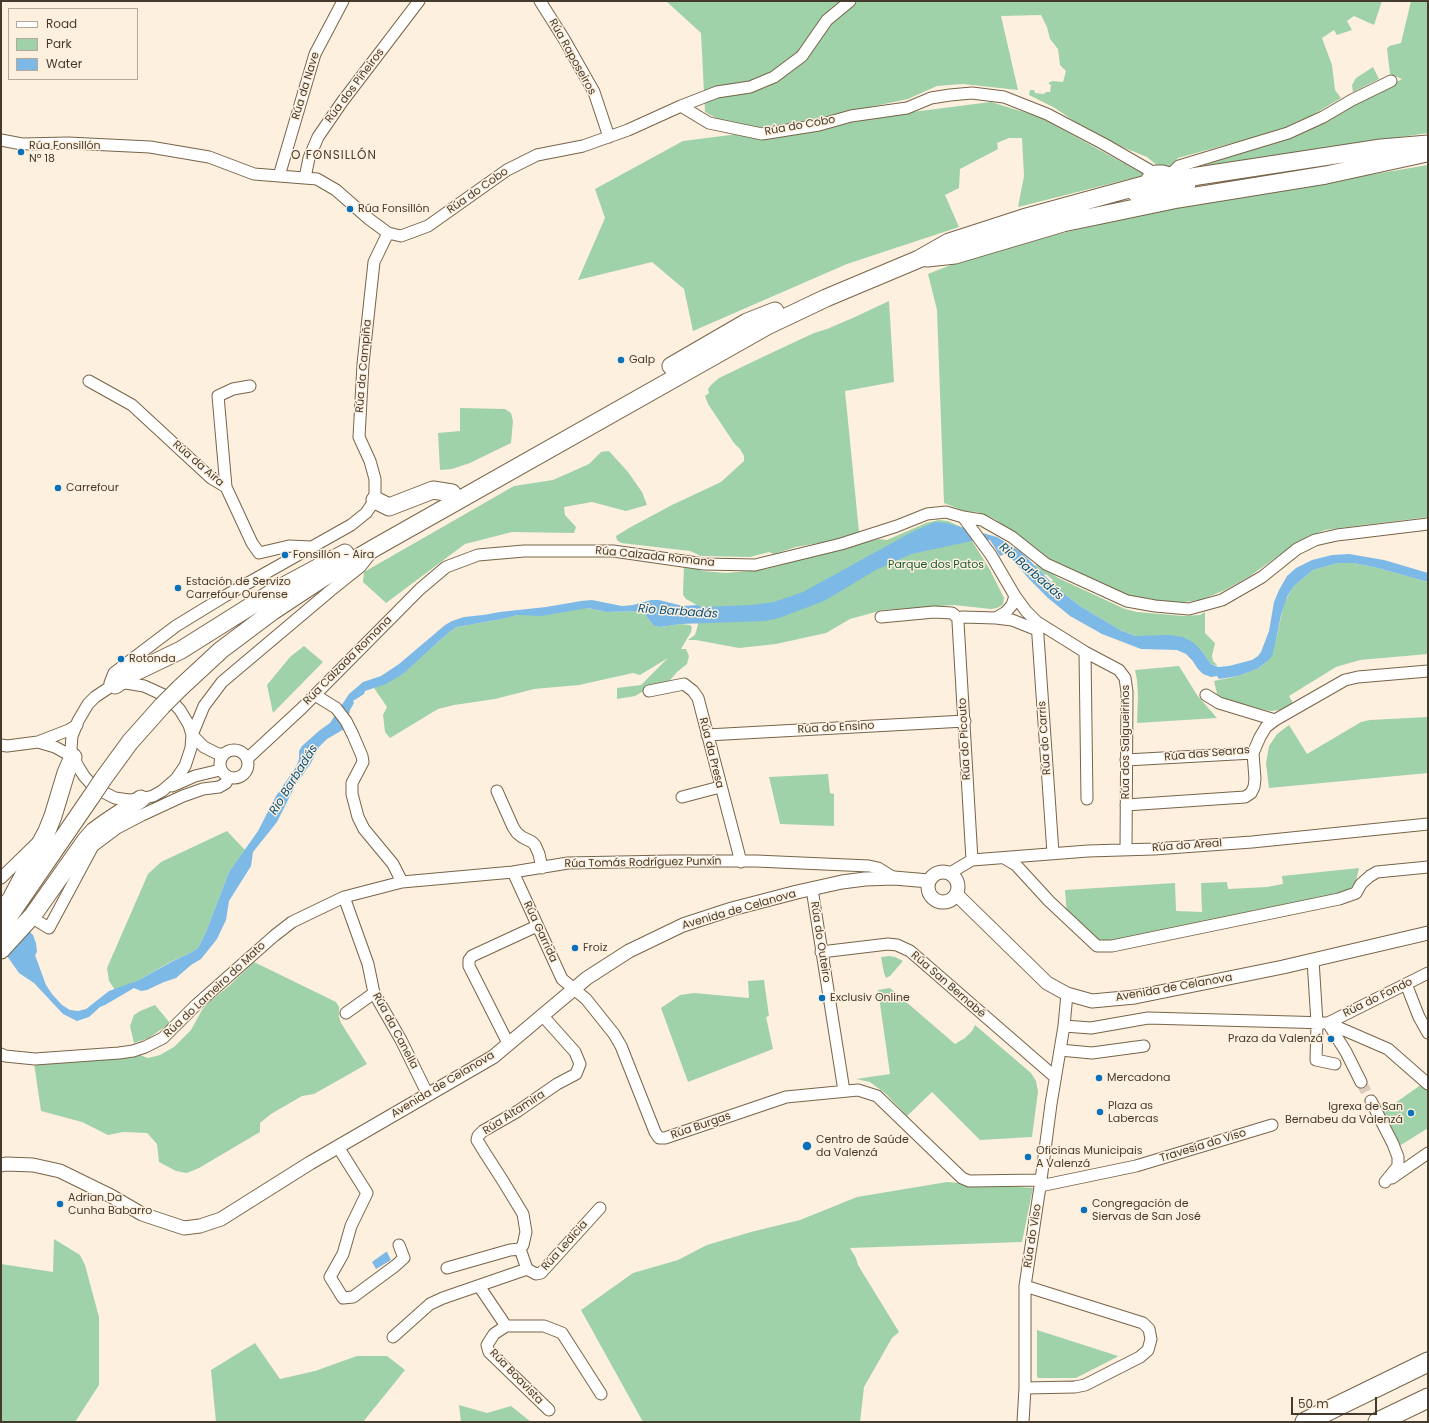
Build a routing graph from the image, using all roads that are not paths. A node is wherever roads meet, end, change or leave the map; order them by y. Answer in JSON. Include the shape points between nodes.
{"nodes":[{"id":1,"x":343,"y":1,"type":"edge"},
{"id":2,"x":419,"y":1,"type":"edge"},
{"id":3,"x":540,"y":1,"type":"edge"},
{"id":4,"x":850,"y":1,"type":"edge"},
{"id":5,"x":1391,"y":81,"type":"dead end"},
{"id":6,"x":682,"y":106,"type":"junction"},
{"id":7,"x":609,"y":137,"type":"junction"},
{"id":8,"x":1,"y":140,"type":"edge"},
{"id":9,"x":1428,"y":145,"type":"edge"},
{"id":10,"x":1428,"y":153,"type":"edge"},
{"id":11,"x":279,"y":176,"type":"junction"},
{"id":12,"x":305,"y":178,"type":"junction"},
{"id":13,"x":1170,"y":186,"type":"junction"},
{"id":14,"x":388,"y":233,"type":"junction"},
{"id":15,"x":919,"y":259,"type":"junction"},
{"id":16,"x":89,"y":381,"type":"dead end"},
{"id":17,"x":250,"y":386,"type":"dead end"},
{"id":18,"x":226,"y":487,"type":"junction"},
{"id":19,"x":479,"y":489,"type":"junction"},
{"id":20,"x":452,"y":493,"type":"junction"},
{"id":21,"x":375,"y":500,"type":"junction"},
{"id":22,"x":963,"y":517,"type":"junction"},
{"id":23,"x":1428,"y":524,"type":"edge"},
{"id":24,"x":311,"y":547,"type":"junction"},
{"id":25,"x":376,"y":547,"type":"junction"},
{"id":26,"x":1015,"y":596,"type":"junction"},
{"id":27,"x":881,"y":617,"type":"dead end"},
{"id":28,"x":996,"y":618,"type":"junction"},
{"id":29,"x":959,"y":619,"type":"junction"},
{"id":30,"x":1037,"y":626,"type":"junction"},
{"id":31,"x":1085,"y":652,"type":"junction"},
{"id":32,"x":1428,"y":671,"type":"edge"},
{"id":33,"x":113,"y":686,"type":"junction"},
{"id":34,"x":649,"y":691,"type":"dead end"},
{"id":35,"x":315,"y":695,"type":"junction"},
{"id":36,"x":1206,"y":695,"type":"dead end"},
{"id":37,"x":1275,"y":720,"type":"junction"},
{"id":38,"x":965,"y":721,"type":"junction"},
{"id":39,"x":77,"y":725,"type":"junction"},
{"id":40,"x":192,"y":735,"type":"junction"},
{"id":41,"x":706,"y":735,"type":"junction"},
{"id":42,"x":38,"y":742,"type":"junction"},
{"id":43,"x":1,"y":744,"type":"edge"},
{"id":44,"x":1253,"y":753,"type":"junction"},
{"id":45,"x":224,"y":754,"type":"junction"},
{"id":46,"x":73,"y":757,"type":"junction"},
{"id":47,"x":247,"y":759,"type":"junction"},
{"id":48,"x":1126,"y":760,"type":"junction"},
{"id":49,"x":224,"y":774,"type":"junction"},
{"id":50,"x":720,"y":787,"type":"junction"},
{"id":51,"x":162,"y":791,"type":"junction"},
{"id":52,"x":498,"y":791,"type":"dead end"},
{"id":53,"x":682,"y":797,"type":"dead end"},
{"id":54,"x":141,"y":799,"type":"junction"},
{"id":55,"x":1087,"y":799,"type":"dead end"},
{"id":56,"x":1126,"y":805,"type":"junction"},
{"id":57,"x":1428,"y":824,"type":"edge"},
{"id":58,"x":44,"y":837,"type":"junction"},
{"id":59,"x":90,"y":843,"type":"junction"},
{"id":60,"x":1126,"y":850,"type":"junction"},
{"id":61,"x":1054,"y":853,"type":"junction"},
{"id":62,"x":1004,"y":858,"type":"junction"},
{"id":63,"x":972,"y":860,"type":"junction"},
{"id":64,"x":741,"y":862,"type":"junction"},
{"id":65,"x":1428,"y":867,"type":"edge"},
{"id":66,"x":542,"y":868,"type":"junction"},
{"id":67,"x":513,"y":872,"type":"junction"},
{"id":68,"x":950,"y":873,"type":"junction"},
{"id":69,"x":1,"y":878,"type":"edge"},
{"id":70,"x":894,"y":878,"type":"junction"},
{"id":71,"x":928,"y":881,"type":"junction"},
{"id":72,"x":402,"y":882,"type":"junction"},
{"id":73,"x":812,"y":889,"type":"junction"},
{"id":74,"x":956,"y":894,"type":"junction"},
{"id":75,"x":344,"y":897,"type":"junction"},
{"id":76,"x":1,"y":912,"type":"edge"},
{"id":77,"x":44,"y":925,"type":"dead end"},
{"id":78,"x":537,"y":926,"type":"junction"},
{"id":79,"x":1,"y":928,"type":"edge"},
{"id":80,"x":1428,"y":933,"type":"edge"},
{"id":81,"x":1,"y":950,"type":"edge"},
{"id":82,"x":822,"y":952,"type":"junction"},
{"id":83,"x":1313,"y":960,"type":"junction"},
{"id":84,"x":1428,"y":973,"type":"edge"},
{"id":85,"x":1406,"y":984,"type":"junction"},
{"id":86,"x":573,"y":989,"type":"junction"},
{"id":87,"x":374,"y":993,"type":"junction"},
{"id":88,"x":1067,"y":994,"type":"junction"},
{"id":89,"x":346,"y":1013,"type":"dead end"},
{"id":90,"x":542,"y":1015,"type":"junction"},
{"id":91,"x":1322,"y":1023,"type":"junction"},
{"id":92,"x":1064,"y":1026,"type":"junction"},
{"id":93,"x":1428,"y":1033,"type":"edge"},
{"id":94,"x":508,"y":1043,"type":"junction"},
{"id":95,"x":1144,"y":1046,"type":"dead end"},
{"id":96,"x":1060,"y":1050,"type":"junction"},
{"id":97,"x":2,"y":1055,"type":"edge"},
{"id":98,"x":1335,"y":1064,"type":"dead end"},
{"id":99,"x":1055,"y":1077,"type":"junction"},
{"id":100,"x":1426,"y":1078,"type":"edge"},
{"id":101,"x":1361,"y":1082,"type":"tunnel mouth"},
{"id":102,"x":844,"y":1091,"type":"junction"},
{"id":103,"x":428,"y":1095,"type":"junction"},
{"id":104,"x":1371,"y":1101,"type":"tunnel mouth"},
{"id":105,"x":1272,"y":1125,"type":"dead end"},
{"id":106,"x":338,"y":1147,"type":"junction"},
{"id":107,"x":1428,"y":1153,"type":"edge"},
{"id":108,"x":1,"y":1165,"type":"edge"},
{"id":109,"x":1041,"y":1183,"type":"junction"},
{"id":110,"x":600,"y":1208,"type":"dead end"},
{"id":111,"x":399,"y":1245,"type":"dead end"},
{"id":112,"x":520,"y":1249,"type":"junction"},
{"id":113,"x":447,"y":1268,"type":"dead end"},
{"id":114,"x":527,"y":1269,"type":"junction"},
{"id":115,"x":479,"y":1286,"type":"junction"},
{"id":116,"x":1025,"y":1286,"type":"junction"},
{"id":117,"x":506,"y":1326,"type":"junction"},
{"id":118,"x":393,"y":1337,"type":"dead end"},
{"id":119,"x":1428,"y":1362,"type":"edge"},
{"id":120,"x":1024,"y":1388,"type":"junction"},
{"id":121,"x":600,"y":1394,"type":"dead end"},
{"id":122,"x":1428,"y":1398,"type":"edge"},
{"id":123,"x":549,"y":1410,"type":"dead end"},
{"id":124,"x":1023,"y":1422,"type":"edge"},
{"id":125,"x":1305,"y":1422,"type":"edge"},
{"id":126,"x":1378,"y":1422,"type":"edge"}],
"edges":[{"from":1,"to":11,"type":"street","name":"Rúa da Nave","via":[[315,54]]},
{"from":2,"to":12,"type":"street","name":"Rúa dos Piñeiros","via":[[318,137],[309,158]]},
{"from":3,"to":7,"type":"street","name":"Rúa Raposeiros","via":[[594,92]]},
{"from":4,"to":6,"type":"street","via":[[827,20],[802,56],[774,77],[750,87],[717,92]]},
{"from":5,"to":13,"type":"street","via":[[1288,133],[1179,166]]},
{"from":6,"to":7,"type":"street","name":"Rúa do Cobo"},
{"from":6,"to":13,"type":"street","name":"Rúa do Cobo","via":[[709,123],[762,134],[819,125],[851,116],[907,108],[931,98],[972,93],[988,95],[1011,100],[1047,114],[1104,144]]},
{"from":7,"to":14,"type":"street","name":"Rúa do Cobo","via":[[583,146],[537,156],[507,170],[428,226],[401,236]]},
{"from":8,"to":11,"type":"street","via":[[22,144],[68,143],[150,147],[209,157],[254,174]]},
{"from":9,"to":13,"type":"main road"},
{"from":10,"to":13,"type":"main road","via":[[1326,175],[1244,188],[1218,185]]},
{"from":11,"to":12,"type":"street"},
{"from":12,"to":14,"type":"street","via":[[317,179],[336,190]]},
{"from":13,"to":15,"type":"main road","via":[[1089,211],[1063,223],[954,255]]},
{"from":13,"to":15,"type":"main road","via":[[1098,199],[1023,218],[949,242]]},
{"from":14,"to":21,"type":"street","name":"Rúa da Campiña","via":[[374,262],[363,364],[359,438],[375,479]]},
{"from":15,"to":19,"type":"main road","via":[[767,326]]},
{"from":16,"to":18,"type":"street","name":"Rúa da Aira","via":[[132,405],[211,478]]},
{"from":17,"to":18,"type":"street","via":[[233,389],[218,396]]},
{"from":18,"to":24,"type":"street","name":"Rúa da Aira","via":[[259,553],[289,546]]},
{"from":19,"to":20,"type":"main road"},
{"from":19,"to":25,"type":"main road"},
{"from":20,"to":21,"type":"main road","via":[[433,490],[389,507]]},
{"from":20,"to":33,"type":"main road","via":[[278,589],[180,650],[129,675]]},
{"from":21,"to":24,"type":"street","via":[[366,513],[352,525]]},
{"from":22,"to":23,"type":"street","name":"Rúa Calzada Romana","via":[[982,520],[1012,537],[1046,564],[1127,601],[1189,609],[1222,600],[1262,577],[1297,548],[1315,540]]},
{"from":22,"to":26,"type":"street","name":"Rúa dos Salgueiriños","via":[[991,555]]},
{"from":22,"to":35,"type":"street","name":"Rúa Calzada Romana","via":[[946,512],[926,514],[841,544],[755,565],[704,564],[614,551],[524,551],[478,555],[446,567],[425,585]]},
{"from":24,"to":33,"type":"street","via":[[176,626],[114,673],[110,683]]},
{"from":25,"to":40,"type":"street","via":[[360,567],[222,682],[204,706]]},
{"from":25,"to":79,"type":"main road","bridge":true,"via":[[273,611],[221,650],[162,706],[130,742]]},
{"from":26,"to":28,"type":"street","via":[[1006,612]]},
{"from":26,"to":30,"type":"street","name":"Rúa dos Salgueiriños"},
{"from":27,"to":29,"type":"street","via":[[934,612],[952,614]]},
{"from":28,"to":29,"type":"street"},
{"from":28,"to":30,"type":"street"},
{"from":29,"to":38,"type":"street","name":"Rúa do Picouto"},
{"from":30,"to":31,"type":"street","name":"Rúa dos Salgueiriños"},
{"from":30,"to":61,"type":"street","name":"Rúa do Carris"},
{"from":31,"to":48,"type":"street","name":"Rúa dos Salgueiriños","via":[[1119,670],[1125,678]]},
{"from":31,"to":55,"type":"street"},
{"from":32,"to":37,"type":"street","name":"Rúa das Searas","via":[[1345,680]]},
{"from":33,"to":39,"type":"street","via":[[88,704]]},
{"from":33,"to":40,"type":"street","via":[[134,683],[168,697],[180,710]]},
{"from":34,"to":41,"type":"street","name":"Rúa da Presa","via":[[684,684],[698,698]]},
{"from":35,"to":47,"type":"street","name":"Rúa Calzada Romana"},
{"from":35,"to":72,"type":"street","via":[[336,708],[353,735],[363,762],[352,783],[358,817],[364,829],[393,864]]},
{"from":36,"to":37,"type":"street","via":[[1219,703]]},
{"from":37,"to":44,"type":"street","name":"Rúa das Searas","via":[[1266,727]]},
{"from":38,"to":41,"type":"street","name":"Rúa do Ensino"},
{"from":38,"to":63,"type":"street","name":"Rúa do Picouto"},
{"from":39,"to":42,"type":"street"},
{"from":39,"to":46,"type":"street","via":[[72,736]]},
{"from":40,"to":45,"type":"street","via":[[204,748]]},
{"from":40,"to":51,"type":"street","via":[[185,766],[176,779]]},
{"from":41,"to":50,"type":"street","name":"Rúa da Presa"},
{"from":42,"to":43,"type":"street","via":[[7,746]]},
{"from":42,"to":46,"type":"street","via":[[55,747]]},
{"from":44,"to":48,"type":"street","name":"Rúa das Searas"},
{"from":44,"to":56,"type":"street","via":[[1254,788],[1245,797]]},
{"from":45,"to":47,"type":"street","via":[[228,751],[239,751]]},
{"from":45,"to":49,"type":"street","via":[[220,759]]},
{"from":46,"to":54,"type":"street","via":[[84,776],[103,792],[115,798]]},
{"from":46,"to":58,"type":"main road"},
{"from":47,"to":49,"type":"street","via":[[246,770],[239,778]]},
{"from":48,"to":56,"type":"street","name":"Rúa dos Salgueiriños"},
{"from":49,"to":51,"type":"street","via":[[195,776]]},
{"from":49,"to":59,"type":"street","via":[[226,783],[219,787],[196,791],[142,815]]},
{"from":50,"to":53,"type":"street"},
{"from":50,"to":64,"type":"street","name":"Rúa da Presa"},
{"from":51,"to":54,"type":"street"},
{"from":52,"to":66,"type":"street","via":[[517,833],[535,845]]},
{"from":54,"to":59,"type":"main road","via":[[105,823]]},
{"from":56,"to":60,"type":"street","name":"Rúa dos Salgueiriños"},
{"from":57,"to":60,"type":"street","name":"Rúa do Areal","via":[[1252,842]]},
{"from":58,"to":69,"type":"street"},
{"from":58,"to":76,"type":"main road","via":[[11,899]]},
{"from":59,"to":77,"type":"street"},
{"from":59,"to":81,"type":"main road","via":[[33,915]]},
{"from":60,"to":61,"type":"street","name":"Rúa do Areal"},
{"from":61,"to":62,"type":"street","name":"Rúa do Areal"},
{"from":62,"to":63,"type":"street","name":"Rúa do Areal"},
{"from":62,"to":65,"type":"street","via":[[1016,865],[1049,901],[1097,946],[1112,946],[1339,900],[1356,893],[1361,884],[1377,872]]},
{"from":63,"to":68,"type":"street","name":"Rúa do Areal"},
{"from":64,"to":66,"type":"street","name":"Rúa Tomás Rodríguez Punxín","via":[[568,863]]},
{"from":64,"to":70,"type":"street","name":"Rúa Tomás Rodríguez Punxín","via":[[869,866],[878,868]]},
{"from":66,"to":67,"type":"street","name":"Rúa Tomás Rodríguez Punxín"},
{"from":67,"to":72,"type":"street","name":"Rúa Tomás Rodríguez Punxín"},
{"from":67,"to":78,"type":"street","name":"Rúa Garrida"},
{"from":68,"to":71,"type":"street","via":[[938,872]]},
{"from":68,"to":74,"type":"street","via":[[956,880]]},
{"from":70,"to":71,"type":"street","name":"Avenida de Celanova"},
{"from":70,"to":73,"type":"street","name":"Avenida de Celanova","via":[[842,882]]},
{"from":71,"to":74,"type":"street","via":[[928,891],[934,900],[949,901]]},
{"from":72,"to":75,"type":"street","name":"Rúa Tomás Rodríguez Punxín"},
{"from":73,"to":82,"type":"street","name":"Rúa do Outeiro"},
{"from":73,"to":86,"type":"street","name":"Avenida de Celanova","via":[[732,909],[683,925],[629,951]]},
{"from":74,"to":88,"type":"street","name":"Avenida de Celanova","via":[[1047,983]]},
{"from":75,"to":87,"type":"street","name":"Rúa da Canella","via":[[368,964]]},
{"from":75,"to":97,"type":"street","name":"Rúa do Lameiro do Mato","via":[[292,922],[154,1044],[119,1053],[35,1059]]},
{"from":78,"to":86,"type":"street","name":"Rúa Garrida","via":[[562,979]]},
{"from":78,"to":94,"type":"street","via":[[472,956],[469,960],[469,966]]},
{"from":80,"to":83,"type":"street","name":"Avenida de Celanova"},
{"from":82,"to":99,"type":"street","name":"Rúa San Bernabé","via":[[888,944],[910,951]]},
{"from":82,"to":102,"type":"street","name":"Rúa do Outeiro"},
{"from":83,"to":88,"type":"street","name":"Avenida de Celanova","via":[[1135,997],[1092,1001]]},
{"from":83,"to":91,"type":"street"},
{"from":84,"to":85,"type":"street","name":"Rúa do Fondo"},
{"from":85,"to":91,"type":"street","name":"Rúa do Fondo"},
{"from":85,"to":93,"type":"street"},
{"from":86,"to":90,"type":"street","name":"Avenida de Celanova"},
{"from":86,"to":102,"type":"street","name":"Rúa Burgas","via":[[586,1000],[622,1046],[659,1138],[786,1097]]},
{"from":87,"to":89,"type":"street"},
{"from":87,"to":103,"type":"street","name":"Rúa da Canella"},
{"from":88,"to":92,"type":"street","name":"Rúa do Viso"},
{"from":90,"to":94,"type":"street","name":"Avenida de Celanova"},
{"from":90,"to":112,"type":"street","name":"Rúa Altamira","via":[[575,1052],[580,1064],[576,1074],[483,1131],[477,1140],[523,1214],[526,1232]]},
{"from":91,"to":92,"type":"street","via":[[1148,1018],[1091,1028]]},
{"from":91,"to":98,"type":"street","via":[[1316,1060]]},
{"from":91,"to":100,"type":"street","via":[[1388,1049]]},
{"from":91,"to":101,"type":"street","via":[[1346,1052]]},
{"from":92,"to":96,"type":"street","name":"Rúa do Viso"},
{"from":94,"to":103,"type":"street","name":"Avenida de Celanova","via":[[493,1056]]},
{"from":95,"to":96,"type":"street","via":[[1092,1053]]},
{"from":96,"to":99,"type":"street","name":"Rúa do Viso"},
{"from":99,"to":109,"type":"street","name":"Rúa do Viso"},
{"from":102,"to":109,"type":"street","name":"Travesía do Viso","via":[[858,1090],[877,1096],[962,1178]]},
{"from":103,"to":106,"type":"street","name":"Avenida de Celanova"},
{"from":104,"to":107,"type":"street","via":[[1398,1156],[1398,1166],[1385,1182]]},
{"from":105,"to":109,"type":"street","name":"Travesía do Viso","via":[[1136,1166]]},
{"from":106,"to":108,"type":"street","name":"Avenida de Celanova","via":[[221,1219],[184,1228],[142,1214],[60,1171],[33,1165]]},
{"from":106,"to":111,"type":"street","via":[[366,1193],[351,1226],[343,1254],[330,1277],[343,1298],[353,1297],[404,1258]]},
{"from":109,"to":116,"type":"street","name":"Rúa do Viso"},
{"from":110,"to":114,"type":"street","name":"Rúa Ledicia","via":[[541,1273],[536,1274]]},
{"from":112,"to":113,"type":"street"},
{"from":112,"to":114,"type":"street"},
{"from":114,"to":115,"type":"street"},
{"from":115,"to":117,"type":"street"},
{"from":115,"to":118,"type":"street","via":[[430,1304]]},
{"from":116,"to":120,"type":"street","name":"Rúa do Viso"},
{"from":116,"to":120,"type":"street","via":[[1143,1323],[1149,1329],[1151,1339],[1148,1350],[1140,1357],[1085,1385]]},
{"from":117,"to":121,"type":"street","via":[[544,1326],[562,1333]]},
{"from":117,"to":123,"type":"street","name":"Rúa Boavista","via":[[494,1334],[487,1345],[489,1352]]},
{"from":119,"to":125,"type":"highway"},
{"from":120,"to":124,"type":"street","name":"Rúa do Viso"},
{"from":122,"to":126,"type":"highway"}]}
